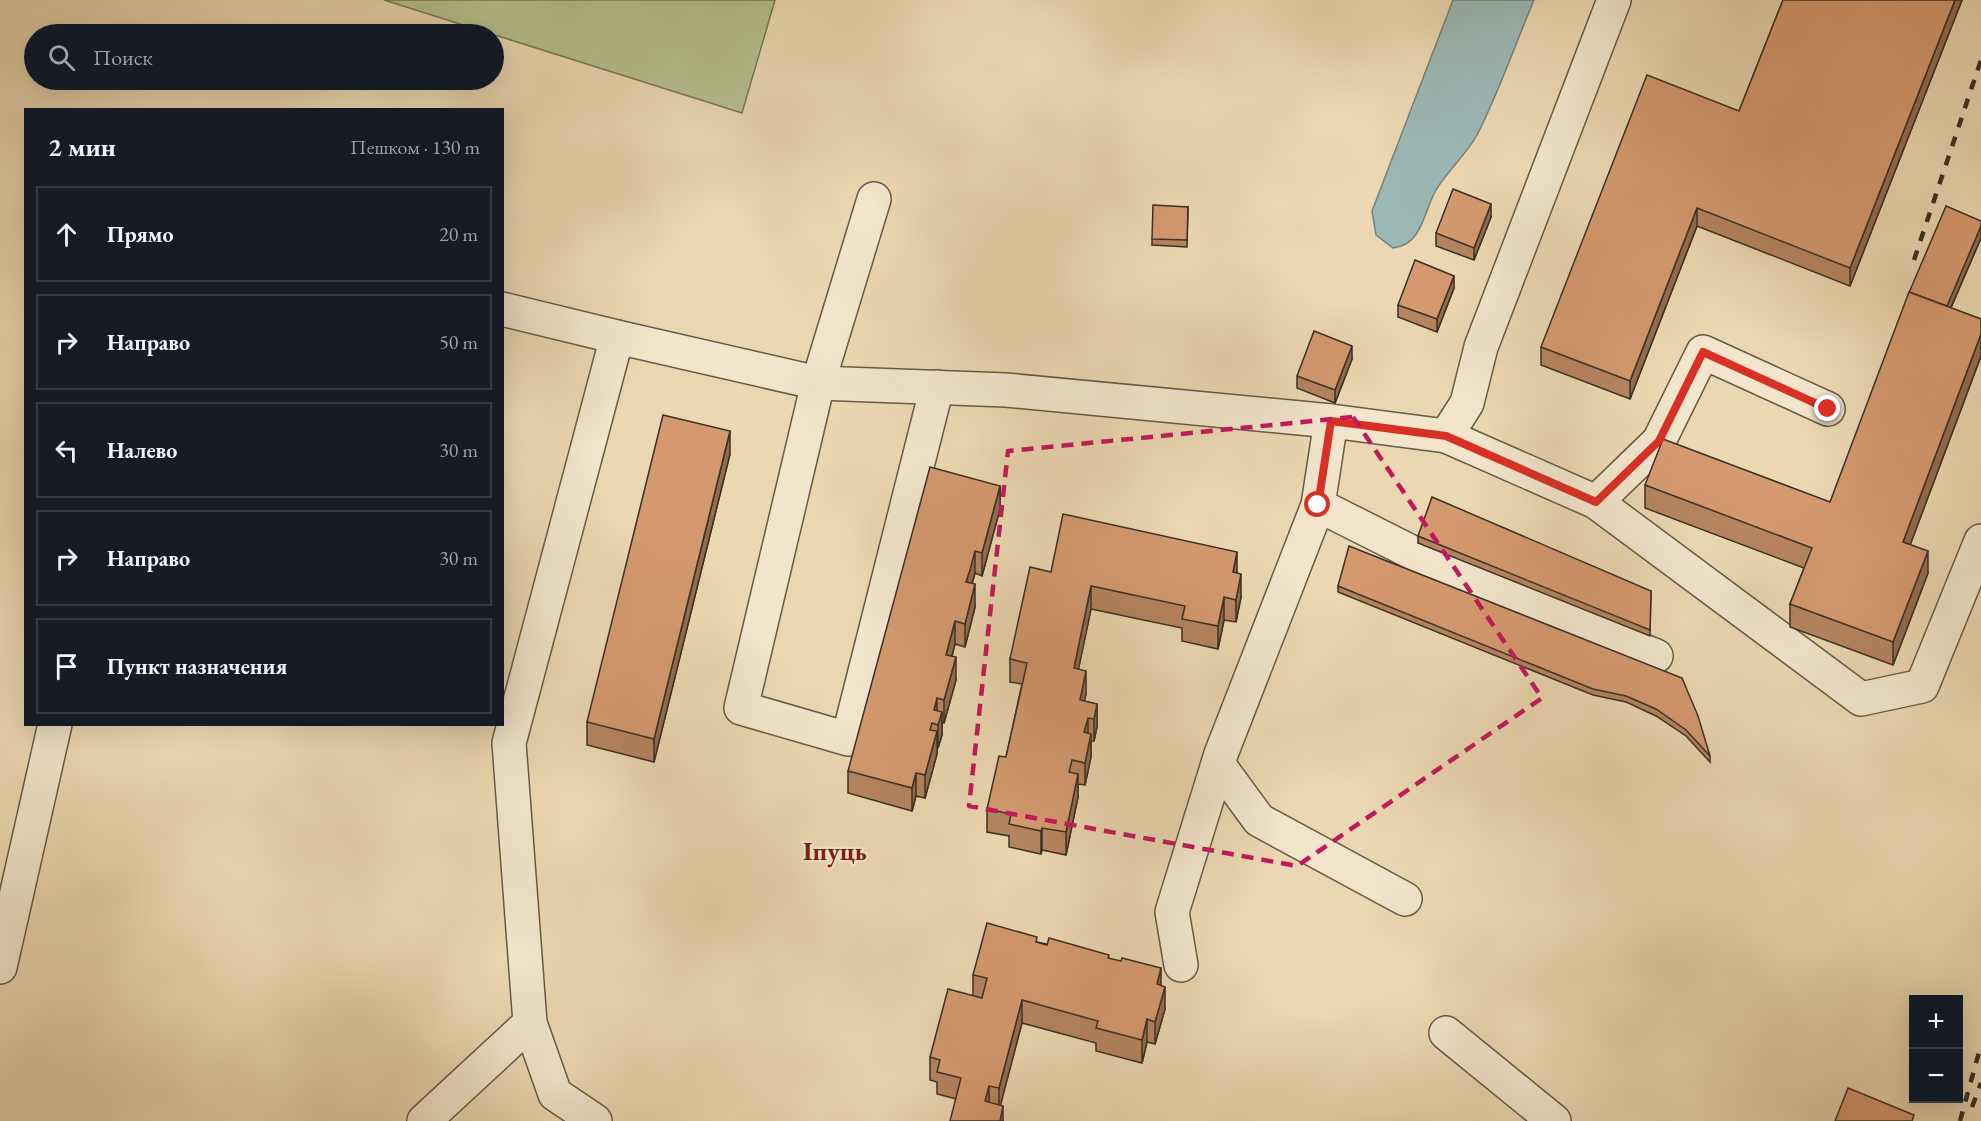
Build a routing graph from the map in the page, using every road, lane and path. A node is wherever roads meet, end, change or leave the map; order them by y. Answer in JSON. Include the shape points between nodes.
{"nodes":[{"id":1,"x":1614,"y":0,"type":"edge"},
{"id":2,"x":874,"y":199,"type":"dead end"},
{"id":3,"x":504,"y":309,"type":"edge"},
{"id":4,"x":616,"y":337,"type":"junction"},
{"id":5,"x":818,"y":383,"type":"junction"},
{"id":6,"x":937,"y":387,"type":"junction"},
{"id":7,"x":1828,"y":409,"type":"dead end"},
{"id":8,"x":1331,"y":421,"type":"junction"},
{"id":9,"x":1446,"y":436,"type":"junction"},
{"id":10,"x":1596,"y":502,"type":"junction"},
{"id":11,"x":1318,"y":505,"type":"junction"},
{"id":12,"x":1981,"y":541,"type":"edge"},
{"id":13,"x":1656,"y":656,"type":"dead end"},
{"id":14,"x":55,"y":726,"type":"edge"},
{"id":15,"x":1218,"y":764,"type":"junction"},
{"id":16,"x":1405,"y":899,"type":"dead end"},
{"id":17,"x":1181,"y":965,"type":"dead end"},
{"id":18,"x":0,"y":967,"type":"edge"},
{"id":19,"x":530,"y":1023,"type":"junction"},
{"id":20,"x":1446,"y":1033,"type":"dead end"},
{"id":21,"x":424,"y":1121,"type":"edge"},
{"id":22,"x":595,"y":1121,"type":"edge"},
{"id":23,"x":1554,"y":1121,"type":"edge"}],
"edges":[{"from":1,"to":9,"type":"street","via":[[1481,347],[1467,404]]},
{"from":2,"to":5,"type":"street"},
{"from":3,"to":4,"type":"street"},
{"from":4,"to":5,"type":"street"},
{"from":4,"to":19,"type":"street","via":[[508,743]]},
{"from":5,"to":6,"type":"street"},
{"from":5,"to":6,"type":"street","via":[[741,708],[848,739]]},
{"from":6,"to":8,"type":"street"},
{"from":7,"to":10,"type":"street","via":[[1703,352],[1659,441]]},
{"from":8,"to":9,"type":"street"},
{"from":8,"to":11,"type":"street"},
{"from":9,"to":10,"type":"street"},
{"from":10,"to":12,"type":"street","via":[[1861,699],[1922,686]]},
{"from":11,"to":13,"type":"street","via":[[1455,574]]},
{"from":11,"to":15,"type":"street"},
{"from":14,"to":18,"type":"street"},
{"from":15,"to":16,"type":"street","via":[[1259,820]]},
{"from":15,"to":17,"type":"street","via":[[1172,912]]},
{"from":19,"to":21,"type":"street"},
{"from":19,"to":22,"type":"street","via":[[555,1094]]},
{"from":20,"to":23,"type":"street"}]}
